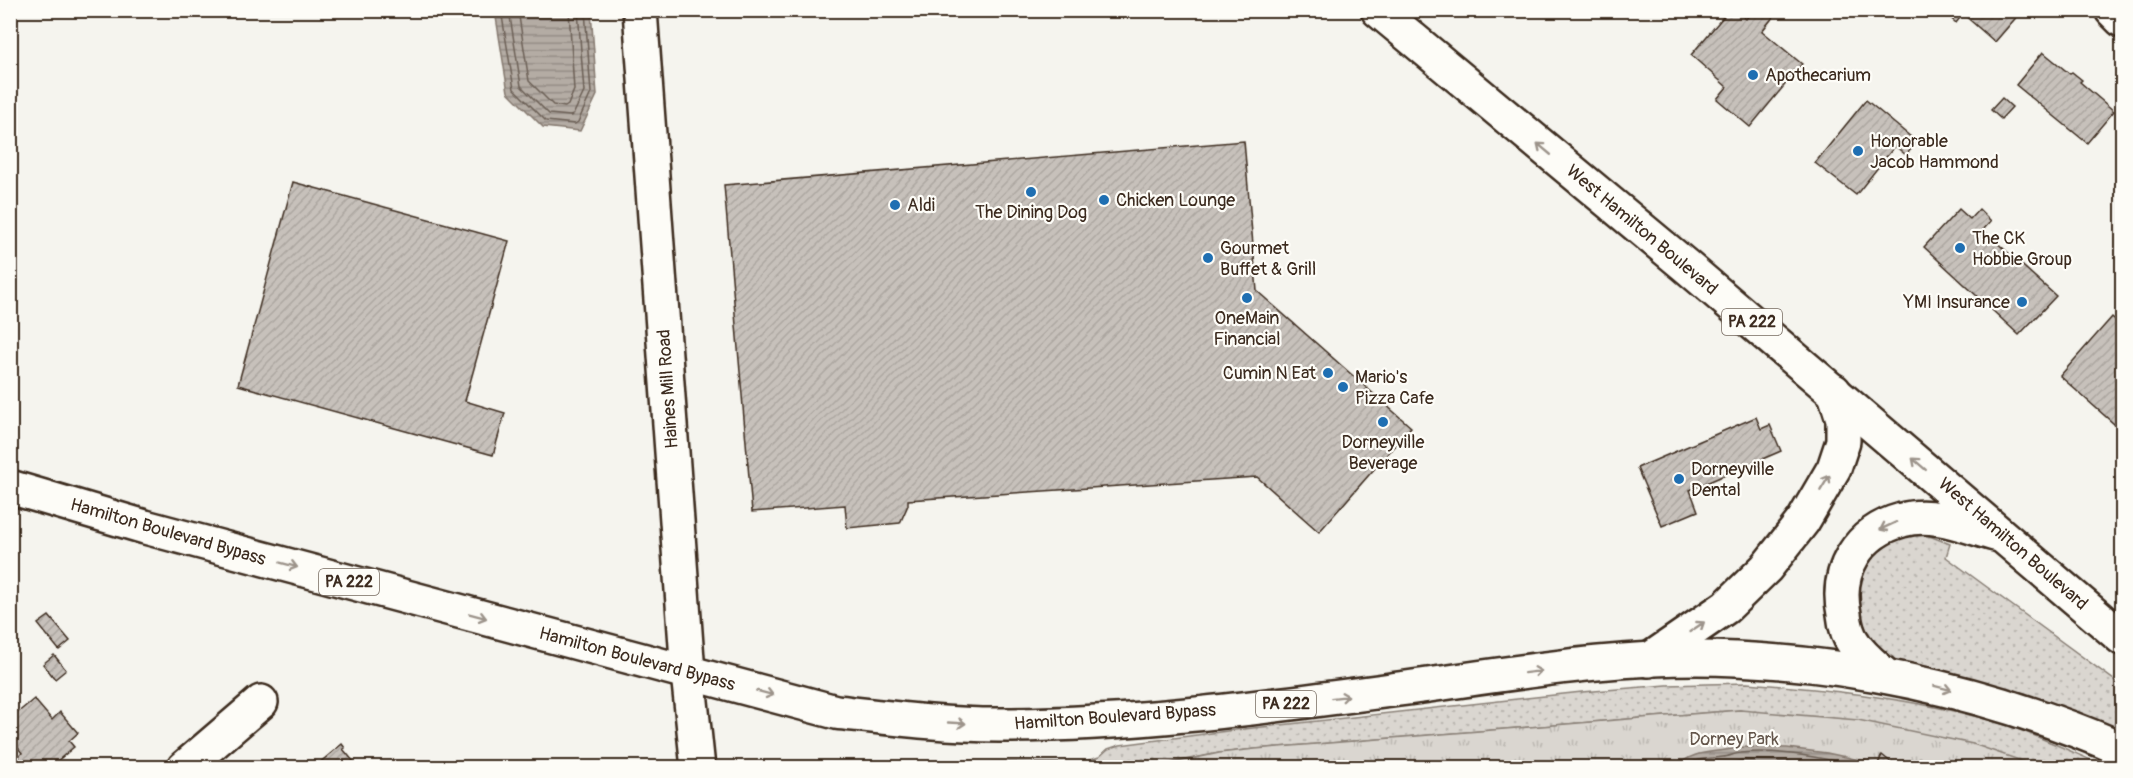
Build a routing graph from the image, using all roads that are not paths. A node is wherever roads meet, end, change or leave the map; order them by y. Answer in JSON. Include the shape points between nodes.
{"nodes":[{"id":1,"x":640,"y":10,"type":"edge"},
{"id":2,"x":1378,"y":10,"type":"edge"},
{"id":3,"x":2112,"y":10,"type":"edge"},
{"id":4,"x":2122,"y":20,"type":"edge"},
{"id":5,"x":1834,"y":391,"type":"junction"},
{"id":6,"x":10,"y":488,"type":"edge"},
{"id":7,"x":2006,"y":537,"type":"junction"},
{"id":8,"x":2122,"y":638,"type":"edge"},
{"id":9,"x":1649,"y":660,"type":"junction"},
{"id":10,"x":688,"y":673,"type":"junction"},
{"id":11,"x":1886,"y":676,"type":"junction"},
{"id":12,"x":261,"y":702,"type":"dead end"},
{"id":13,"x":2122,"y":749,"type":"edge"},
{"id":14,"x":184,"y":768,"type":"edge"},
{"id":15,"x":698,"y":768,"type":"edge"}],
"edges":[{"from":1,"to":10,"type":"main road","name":"Haines Mill Road"},
{"from":5,"to":2,"type":"main road","name":"West Hamilton Boulevard","number":"PA 222","one_way":true},
{"from":3,"to":4,"type":"main road"},
{"from":7,"to":5,"type":"main road","name":"West Hamilton Boulevard","number":"PA 222","one_way":true},
{"from":9,"to":5,"type":"main road","one_way":true,"via":[[1726,607],[1766,567],[1803,520],[1834,468],[1843,441],[1843,419]]},
{"from":6,"to":10,"type":"main road","name":"Hamilton Boulevard Bypass","number":"PA 222","one_way":true},
{"from":7,"to":8,"type":"main road","name":"West Hamilton Boulevard","number":"PA 222"},
{"from":7,"to":11,"type":"main road","one_way":true,"via":[[1941,519],[1903,519],[1868,536],[1849,558],[1841,591],[1852,643]]},
{"from":10,"to":9,"type":"main road","name":"Hamilton Boulevard Bypass","number":"PA 222","one_way":true,"via":[[836,712],[997,725],[1158,717],[1305,702],[1595,663]]},
{"from":9,"to":11,"type":"main road","name":"Hamilton Boulevard Bypass","number":"PA 222","via":[[1735,659]]},
{"from":10,"to":15,"type":"main road","name":"Haines Mill Road"},
{"from":11,"to":13,"type":"main road","number":"PA 222","one_way":true,"via":[[1976,696]]},
{"from":12,"to":14,"type":"main road"}]}
